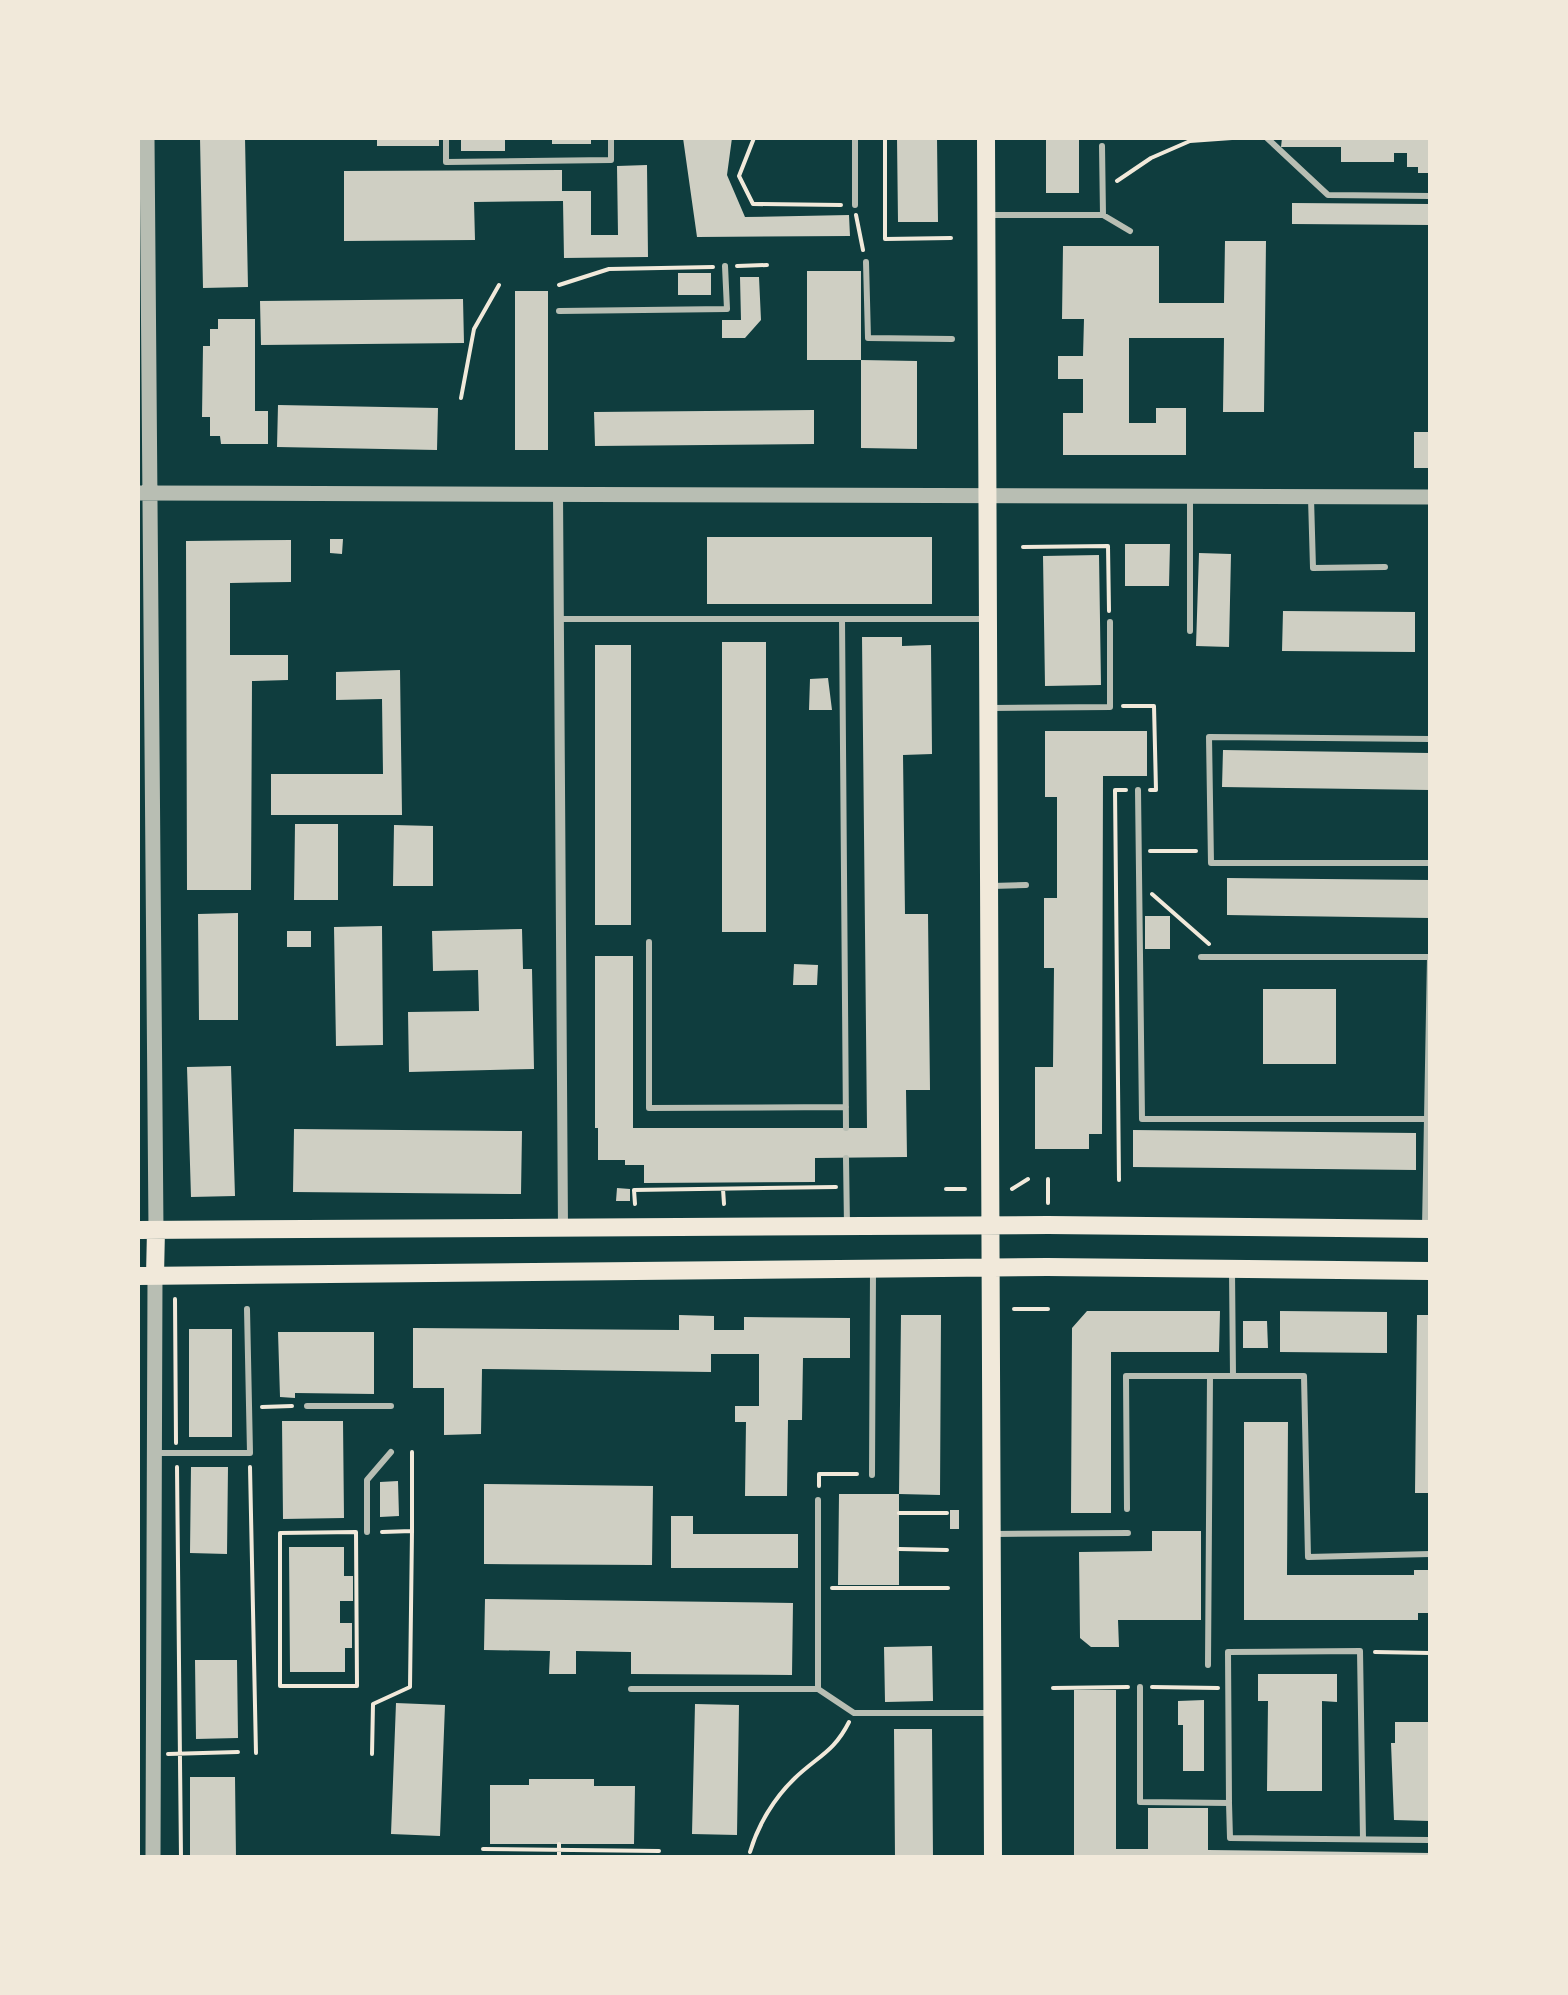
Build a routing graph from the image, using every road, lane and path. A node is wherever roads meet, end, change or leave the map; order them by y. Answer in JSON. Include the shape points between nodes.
{"nodes":[{"id":1,"x":147,"y":138,"type":"edge"},
{"id":2,"x":446,"y":138,"type":"edge"},
{"id":3,"x":611,"y":138,"type":"edge"},
{"id":4,"x":754,"y":138,"type":"edge"},
{"id":5,"x":855,"y":138,"type":"edge"},
{"id":6,"x":885,"y":138,"type":"edge"},
{"id":7,"x":986,"y":138,"type":"edge"},
{"id":8,"x":1232,"y":138,"type":"edge"},
{"id":9,"x":1267,"y":138,"type":"edge"},
{"id":10,"x":1102,"y":146,"type":"dead end"},
{"id":11,"x":1103,"y":193,"type":"junction"},
{"id":12,"x":1430,"y":196,"type":"edge"},
{"id":13,"x":855,"y":205,"type":"junction"},
{"id":14,"x":986,"y":215,"type":"junction"},
{"id":15,"x":1103,"y":215,"type":"junction"},
{"id":16,"x":1130,"y":231,"type":"dead end"},
{"id":17,"x":952,"y":238,"type":"dead end"},
{"id":18,"x":866,"y":262,"type":"joint"},
{"id":19,"x":768,"y":265,"type":"dead end"},
{"id":20,"x":725,"y":266,"type":"junction"},
{"id":21,"x":143,"y":271,"type":"edge"},
{"id":22,"x":499,"y":285,"type":"dead end"},
{"id":23,"x":560,"y":285,"type":"dead end"},
{"id":24,"x":559,"y":311,"type":"dead end"},
{"id":25,"x":952,"y":338,"type":"dead end"},
{"id":26,"x":461,"y":398,"type":"dead end"},
{"id":27,"x":144,"y":493,"type":"edge"},
{"id":28,"x":558,"y":494,"type":"junction"},
{"id":29,"x":990,"y":496,"type":"junction"},
{"id":30,"x":1190,"y":496,"type":"junction"},
{"id":31,"x":1310,"y":496,"type":"junction"},
{"id":32,"x":1430,"y":497,"type":"edge"},
{"id":33,"x":1023,"y":547,"type":"dead end"},
{"id":34,"x":1384,"y":567,"type":"dead end"},
{"id":35,"x":558,"y":618,"type":"junction"},
{"id":36,"x":842,"y":619,"type":"junction"},
{"id":37,"x":990,"y":619,"type":"junction"},
{"id":38,"x":1110,"y":622,"type":"joint"},
{"id":39,"x":1190,"y":631,"type":"dead end"},
{"id":40,"x":990,"y":708,"type":"junction"},
{"id":41,"x":1430,"y":739,"type":"edge"},
{"id":42,"x":1138,"y":790,"type":"dead end"},
{"id":43,"x":1210,"y":850,"type":"junction"},
{"id":44,"x":1138,"y":851,"type":"junction"},
{"id":45,"x":1430,"y":863,"type":"edge"},
{"id":46,"x":1139,"y":883,"type":"junction"},
{"id":47,"x":991,"y":886,"type":"junction"},
{"id":48,"x":1026,"y":886,"type":"dead end"},
{"id":49,"x":649,"y":942,"type":"dead end"},
{"id":50,"x":1201,"y":957,"type":"dead end"},
{"id":51,"x":1224,"y":957,"type":"junction"},
{"id":52,"x":1430,"y":989,"type":"edge"},
{"id":53,"x":146,"y":1055,"type":"edge"},
{"id":54,"x":846,"y":1108,"type":"junction"},
{"id":55,"x":1429,"y":1119,"type":"edge"},
{"id":56,"x":846,"y":1128,"type":"dead end"},
{"id":57,"x":846,"y":1158,"type":"dead end"},
{"id":58,"x":1028,"y":1179,"type":"dead end"},
{"id":59,"x":1048,"y":1179,"type":"dead end"},
{"id":60,"x":846,"y":1186,"type":"junction"},
{"id":61,"x":723,"y":1189,"type":"junction"},
{"id":62,"x":946,"y":1189,"type":"dead end"},
{"id":63,"x":965,"y":1189,"type":"dead end"},
{"id":64,"x":1012,"y":1189,"type":"dead end"},
{"id":65,"x":635,"y":1204,"type":"dead end"},
{"id":66,"x":724,"y":1204,"type":"dead end"},
{"id":67,"x":1048,"y":1204,"type":"dead end"},
{"id":68,"x":991,"y":1226,"type":"junction"},
{"id":69,"x":847,"y":1227,"type":"junction"},
{"id":70,"x":1428,"y":1229,"type":"edge"},
{"id":71,"x":147,"y":1230,"type":"edge"},
{"id":72,"x":563,"y":1230,"type":"junction"},
{"id":73,"x":992,"y":1267,"type":"junction"},
{"id":74,"x":873,"y":1268,"type":"junction"},
{"id":75,"x":1232,"y":1269,"type":"junction"},
{"id":76,"x":1430,"y":1271,"type":"edge"},
{"id":77,"x":146,"y":1276,"type":"edge"},
{"id":78,"x":176,"y":1298,"type":"dead end"},
{"id":79,"x":247,"y":1309,"type":"dead end"},
{"id":80,"x":1014,"y":1309,"type":"dead end"},
{"id":81,"x":1048,"y":1309,"type":"dead end"},
{"id":82,"x":1210,"y":1376,"type":"junction"},
{"id":83,"x":1232,"y":1376,"type":"junction"},
{"id":84,"x":307,"y":1406,"type":"joint"},
{"id":85,"x":391,"y":1406,"type":"dead end"},
{"id":86,"x":249,"y":1407,"type":"junction"},
{"id":87,"x":154,"y":1452,"type":"junction"},
{"id":88,"x":250,"y":1452,"type":"junction"},
{"id":89,"x":392,"y":1452,"type":"dead end"},
{"id":90,"x":412,"y":1452,"type":"dead end"},
{"id":91,"x":176,"y":1453,"type":"junction"},
{"id":92,"x":872,"y":1475,"type":"joint"},
{"id":93,"x":818,"y":1500,"type":"joint"},
{"id":94,"x":1127,"y":1508,"type":"dead end"},
{"id":95,"x":947,"y":1513,"type":"dead end"},
{"id":96,"x":899,"y":1514,"type":"dead end"},
{"id":97,"x":367,"y":1532,"type":"joint"},
{"id":98,"x":412,"y":1532,"type":"junction"},
{"id":99,"x":1128,"y":1533,"type":"dead end"},
{"id":100,"x":993,"y":1534,"type":"junction"},
{"id":101,"x":899,"y":1549,"type":"dead end"},
{"id":102,"x":947,"y":1550,"type":"dead end"},
{"id":103,"x":1430,"y":1554,"type":"edge"},
{"id":104,"x":818,"y":1588,"type":"junction"},
{"id":105,"x":948,"y":1588,"type":"dead end"},
{"id":106,"x":1360,"y":1651,"type":"junction"},
{"id":107,"x":1430,"y":1654,"type":"edge"},
{"id":108,"x":1208,"y":1666,"type":"dead end"},
{"id":109,"x":280,"y":1686,"type":"joint"},
{"id":110,"x":1140,"y":1687,"type":"dead end"},
{"id":111,"x":632,"y":1689,"type":"dead end"},
{"id":112,"x":818,"y":1689,"type":"junction"},
{"id":113,"x":854,"y":1713,"type":"junction"},
{"id":114,"x":993,"y":1713,"type":"junction"},
{"id":115,"x":238,"y":1752,"type":"dead end"},
{"id":116,"x":256,"y":1753,"type":"dead end"},
{"id":117,"x":153,"y":1754,"type":"junction"},
{"id":118,"x":179,"y":1754,"type":"junction"},
{"id":119,"x":372,"y":1754,"type":"dead end"},
{"id":120,"x":1229,"y":1803,"type":"junction"},
{"id":121,"x":1362,"y":1840,"type":"junction"},
{"id":122,"x":1430,"y":1840,"type":"edge"},
{"id":123,"x":559,"y":1847,"type":"junction"},
{"id":124,"x":483,"y":1849,"type":"dead end"},
{"id":125,"x":658,"y":1851,"type":"dead end"},
{"id":126,"x":750,"y":1852,"type":"dead end"},
{"id":127,"x":153,"y":1858,"type":"edge"},
{"id":128,"x":180,"y":1858,"type":"edge"},
{"id":129,"x":559,"y":1858,"type":"edge"},
{"id":130,"x":993,"y":1858,"type":"edge"}],
"edges":[{"from":1,"to":21,"type":"street"},
{"from":2,"to":3,"type":"lane","via":[[446,162],[611,160]]},
{"from":4,"to":13,"type":"path","via":[[739,176],[752,204]]},
{"from":5,"to":13,"type":"lane"},
{"from":6,"to":17,"type":"path","via":[[885,239]]},
{"from":7,"to":14,"type":"main road"},
{"from":8,"to":11,"type":"path","via":[[1190,140]]},
{"from":9,"to":12,"type":"lane","via":[[1328,195]]},
{"from":10,"to":11,"type":"lane"},
{"from":11,"to":15,"type":"lane"},
{"from":13,"to":18,"type":"path"},
{"from":14,"to":15,"type":"lane"},
{"from":14,"to":29,"type":"main road"},
{"from":15,"to":16,"type":"lane"},
{"from":18,"to":25,"type":"lane","via":[[868,338]]},
{"from":19,"to":20,"type":"path"},
{"from":20,"to":23,"type":"path","via":[[609,269]]},
{"from":20,"to":24,"type":"lane","via":[[726,310]]},
{"from":21,"to":27,"type":"street"},
{"from":22,"to":26,"type":"path","via":[[474,329]]},
{"from":27,"to":28,"type":"street"},
{"from":27,"to":53,"type":"street"},
{"from":28,"to":29,"type":"street"},
{"from":28,"to":35,"type":"street"},
{"from":29,"to":30,"type":"street"},
{"from":29,"to":37,"type":"main road"},
{"from":30,"to":31,"type":"street"},
{"from":30,"to":39,"type":"lane"},
{"from":31,"to":32,"type":"street"},
{"from":31,"to":34,"type":"lane","via":[[1312,568]]},
{"from":33,"to":38,"type":"path","via":[[1108,546]]},
{"from":35,"to":36,"type":"lane"},
{"from":35,"to":72,"type":"street"},
{"from":36,"to":37,"type":"lane"},
{"from":36,"to":54,"type":"lane"},
{"from":37,"to":40,"type":"main road"},
{"from":38,"to":40,"type":"lane","via":[[1110,707]]},
{"from":40,"to":47,"type":"main road"},
{"from":41,"to":43,"type":"lane","via":[[1209,737]]},
{"from":42,"to":44,"type":"lane"},
{"from":43,"to":44,"type":"path"},
{"from":43,"to":45,"type":"lane","via":[[1211,863]]},
{"from":44,"to":46,"type":"lane"},
{"from":46,"to":51,"type":"path"},
{"from":46,"to":55,"type":"lane","via":[[1142,1119]]},
{"from":47,"to":48,"type":"lane"},
{"from":47,"to":68,"type":"main road"},
{"from":49,"to":54,"type":"lane","via":[[648,1108]]},
{"from":50,"to":51,"type":"lane"},
{"from":51,"to":52,"type":"lane","via":[[1430,957]]},
{"from":52,"to":55,"type":"lane"},
{"from":53,"to":71,"type":"street"},
{"from":54,"to":56,"type":"lane"},
{"from":55,"to":70,"type":"lane"},
{"from":57,"to":60,"type":"lane"},
{"from":58,"to":64,"type":"path"},
{"from":59,"to":67,"type":"path"},
{"from":60,"to":61,"type":"path"},
{"from":60,"to":69,"type":"lane"},
{"from":61,"to":65,"type":"path","via":[[634,1190]]},
{"from":61,"to":66,"type":"path"},
{"from":62,"to":63,"type":"path"},
{"from":68,"to":69,"type":"main road"},
{"from":68,"to":70,"type":"main road"},
{"from":68,"to":73,"type":"main road"},
{"from":69,"to":72,"type":"main road"},
{"from":71,"to":72,"type":"main road"},
{"from":71,"to":77,"type":"main road"},
{"from":73,"to":74,"type":"main road"},
{"from":73,"to":75,"type":"main road"},
{"from":73,"to":100,"type":"main road"},
{"from":74,"to":77,"type":"main road"},
{"from":74,"to":92,"type":"lane"},
{"from":75,"to":76,"type":"main road"},
{"from":75,"to":83,"type":"lane"},
{"from":77,"to":87,"type":"street"},
{"from":78,"to":91,"type":"path"},
{"from":79,"to":86,"type":"lane"},
{"from":80,"to":81,"type":"path"},
{"from":82,"to":83,"type":"lane"},
{"from":82,"to":94,"type":"lane","via":[[1126,1376]]},
{"from":82,"to":108,"type":"lane"},
{"from":83,"to":103,"type":"lane","via":[[1304,1376],[1308,1558]]},
{"from":84,"to":85,"type":"lane"},
{"from":84,"to":86,"type":"path"},
{"from":86,"to":88,"type":"lane"},
{"from":87,"to":91,"type":"lane"},
{"from":87,"to":117,"type":"street"},
{"from":88,"to":91,"type":"lane"},
{"from":88,"to":116,"type":"path"},
{"from":89,"to":97,"type":"lane","via":[[367,1480]]},
{"from":90,"to":98,"type":"path"},
{"from":91,"to":118,"type":"path"},
{"from":92,"to":93,"type":"path","via":[[819,1474]]},
{"from":93,"to":104,"type":"lane"},
{"from":95,"to":96,"type":"path"},
{"from":97,"to":98,"type":"path"},
{"from":98,"to":119,"type":"path","via":[[410,1687],[373,1704]]},
{"from":99,"to":100,"type":"lane"},
{"from":100,"to":114,"type":"main road"},
{"from":101,"to":102,"type":"path"},
{"from":104,"to":105,"type":"path"},
{"from":104,"to":112,"type":"lane"},
{"from":106,"to":107,"type":"path"},
{"from":106,"to":120,"type":"lane","via":[[1228,1652]]},
{"from":106,"to":121,"type":"lane"},
{"from":109,"to":109,"type":"path","via":[[356,1686],[356,1532],[280,1533]]},
{"from":110,"to":120,"type":"lane","via":[[1140,1802]]},
{"from":111,"to":112,"type":"lane"},
{"from":112,"to":113,"type":"lane"},
{"from":113,"to":114,"type":"lane"},
{"from":113,"to":126,"type":"path","via":[[838,1744],[792,1780],[758,1827]]},
{"from":114,"to":130,"type":"main road"},
{"from":115,"to":118,"type":"path"},
{"from":117,"to":118,"type":"path"},
{"from":117,"to":127,"type":"street"},
{"from":118,"to":128,"type":"path"},
{"from":120,"to":121,"type":"lane","via":[[1230,1838]]},
{"from":121,"to":122,"type":"lane"},
{"from":123,"to":124,"type":"path"},
{"from":123,"to":125,"type":"path"},
{"from":123,"to":129,"type":"path"}]}
